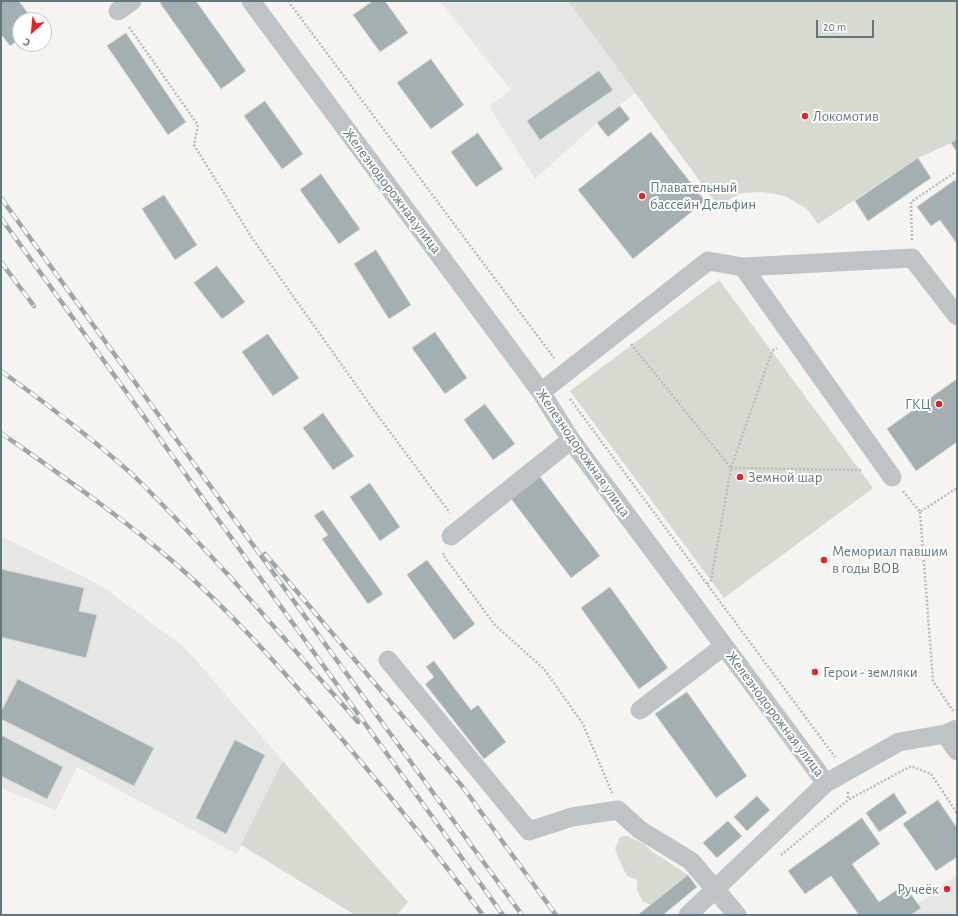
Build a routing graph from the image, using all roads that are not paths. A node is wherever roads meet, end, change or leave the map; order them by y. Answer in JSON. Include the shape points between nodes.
{"nodes":[{"id":1,"x":251,"y":1,"type":"edge"},
{"id":2,"x":743,"y":267,"type":"junction"},
{"id":3,"x":957,"y":316,"type":"edge"},
{"id":4,"x":541,"y":392,"type":"junction"},
{"id":5,"x":570,"y":440,"type":"junction"},
{"id":6,"x":892,"y":477,"type":"road end"},
{"id":7,"x":451,"y":536,"type":"road end"},
{"id":8,"x":724,"y":646,"type":"junction"},
{"id":9,"x":388,"y":660,"type":"dead end"},
{"id":10,"x":640,"y":710,"type":"dead end"},
{"id":11,"x":951,"y":732,"type":"edge"},
{"id":12,"x":957,"y":751,"type":"edge"},
{"id":13,"x":826,"y":782,"type":"junction"},
{"id":14,"x":716,"y":889,"type":"junction"},
{"id":15,"x":688,"y":915,"type":"edge"},
{"id":16,"x":737,"y":915,"type":"edge"}],
"edges":[{"from":1,"to":4,"type":"street","name":"Железнодорожная улица"},
{"from":2,"to":3,"type":"street","via":[[912,258]]},
{"from":2,"to":4,"type":"street","via":[[708,261]]},
{"from":2,"to":6,"type":"street"},
{"from":4,"to":5,"type":"street","name":"Железнодорожная улица"},
{"from":5,"to":7,"type":"street"},
{"from":5,"to":8,"type":"street","name":"Железнодорожная улица"},
{"from":8,"to":10,"type":"street"},
{"from":8,"to":13,"type":"street","name":"Железнодорожная улица"},
{"from":9,"to":14,"type":"street","via":[[529,831],[572,817],[618,810],[640,830],[691,861]]},
{"from":11,"to":12,"type":"street","name":"Железнодорожная улица"},
{"from":11,"to":13,"type":"street","name":"Железнодорожная улица","via":[[899,742]]},
{"from":13,"to":14,"type":"street"},
{"from":14,"to":15,"type":"street"},
{"from":14,"to":16,"type":"street"}]}
